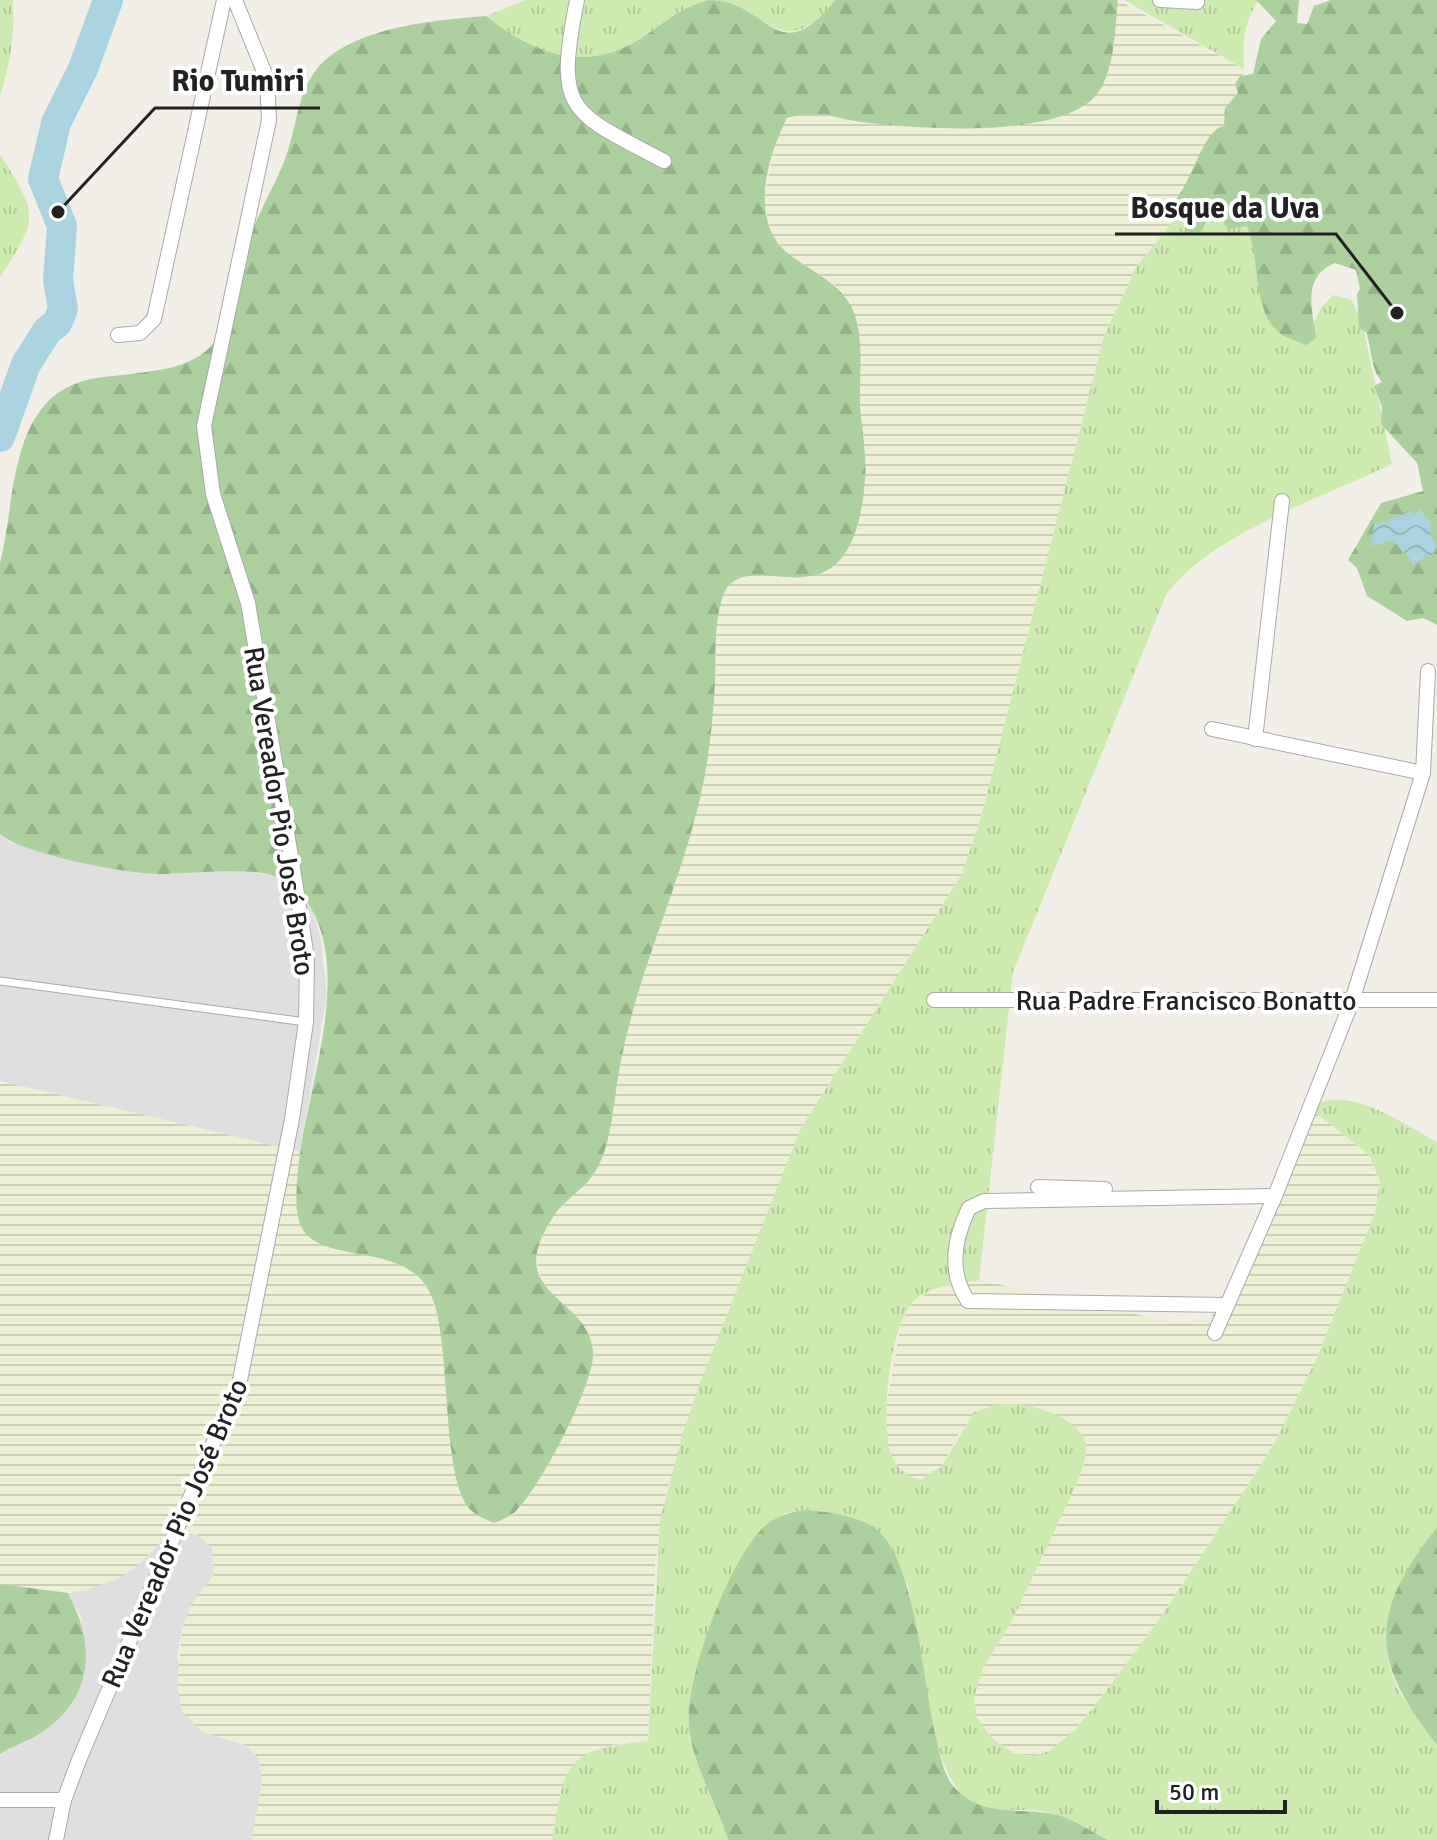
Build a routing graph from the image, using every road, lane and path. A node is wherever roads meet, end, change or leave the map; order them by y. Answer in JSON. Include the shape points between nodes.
{"nodes":[{"id":1,"x":224,"y":0,"type":"edge"},
{"id":2,"x":235,"y":0,"type":"edge"},
{"id":3,"x":577,"y":0,"type":"edge"},
{"id":4,"x":1160,"y":0,"type":"edge"},
{"id":5,"x":1197,"y":2,"type":"dead end"},
{"id":6,"x":664,"y":161,"type":"dead end"},
{"id":7,"x":118,"y":335,"type":"dead end"},
{"id":8,"x":1282,"y":501,"type":"dead end"},
{"id":9,"x":1428,"y":671,"type":"dead end"},
{"id":10,"x":1212,"y":729,"type":"dead end"},
{"id":11,"x":1255,"y":739,"type":"junction"},
{"id":12,"x":1423,"y":773,"type":"junction"},
{"id":13,"x":0,"y":981,"type":"edge"},
{"id":14,"x":934,"y":1000,"type":"dead end"},
{"id":15,"x":1437,"y":1000,"type":"edge"},
{"id":16,"x":1352,"y":1001,"type":"junction"},
{"id":17,"x":306,"y":1022,"type":"junction"},
{"id":18,"x":1038,"y":1187,"type":"dead end"},
{"id":19,"x":1275,"y":1196,"type":"junction"},
{"id":20,"x":1227,"y":1305,"type":"junction"},
{"id":21,"x":1215,"y":1333,"type":"dead end"},
{"id":22,"x":0,"y":1800,"type":"edge"},
{"id":23,"x":64,"y":1800,"type":"junction"},
{"id":24,"x":56,"y":1840,"type":"edge"}],
"edges":[{"from":1,"to":7,"type":"street","via":[[154,319],[140,333]]},
{"from":2,"to":17,"type":"street","name":"Rua Vereador Pio José Broto","via":[[267,79],[269,120],[204,426],[213,494],[248,603],[266,707],[307,958]]},
{"from":3,"to":6,"type":"street","via":[[566,57],[576,105],[593,123]]},
{"from":4,"to":5,"type":"street"},
{"from":8,"to":11,"type":"street"},
{"from":9,"to":12,"type":"street"},
{"from":10,"to":11,"type":"street"},
{"from":11,"to":12,"type":"street"},
{"from":12,"to":16,"type":"street"},
{"from":13,"to":17,"type":"lane"},
{"from":14,"to":16,"type":"street","name":"Rua Padre Francisco Bonatto"},
{"from":15,"to":16,"type":"street","name":"Rua Padre Francisco Bonatto"},
{"from":16,"to":19,"type":"street"},
{"from":17,"to":23,"type":"street","name":"Rua Vereador Pio José Broto","via":[[240,1380]]},
{"from":18,"to":19,"type":"street"},
{"from":19,"to":20,"type":"street"},
{"from":19,"to":20,"type":"street","via":[[984,1201],[969,1208],[959,1230],[956,1284],[968,1301]]},
{"from":20,"to":21,"type":"street"},
{"from":22,"to":23,"type":"street"},
{"from":23,"to":24,"type":"street","name":"Rua Vereador Pio José Broto"}]}
